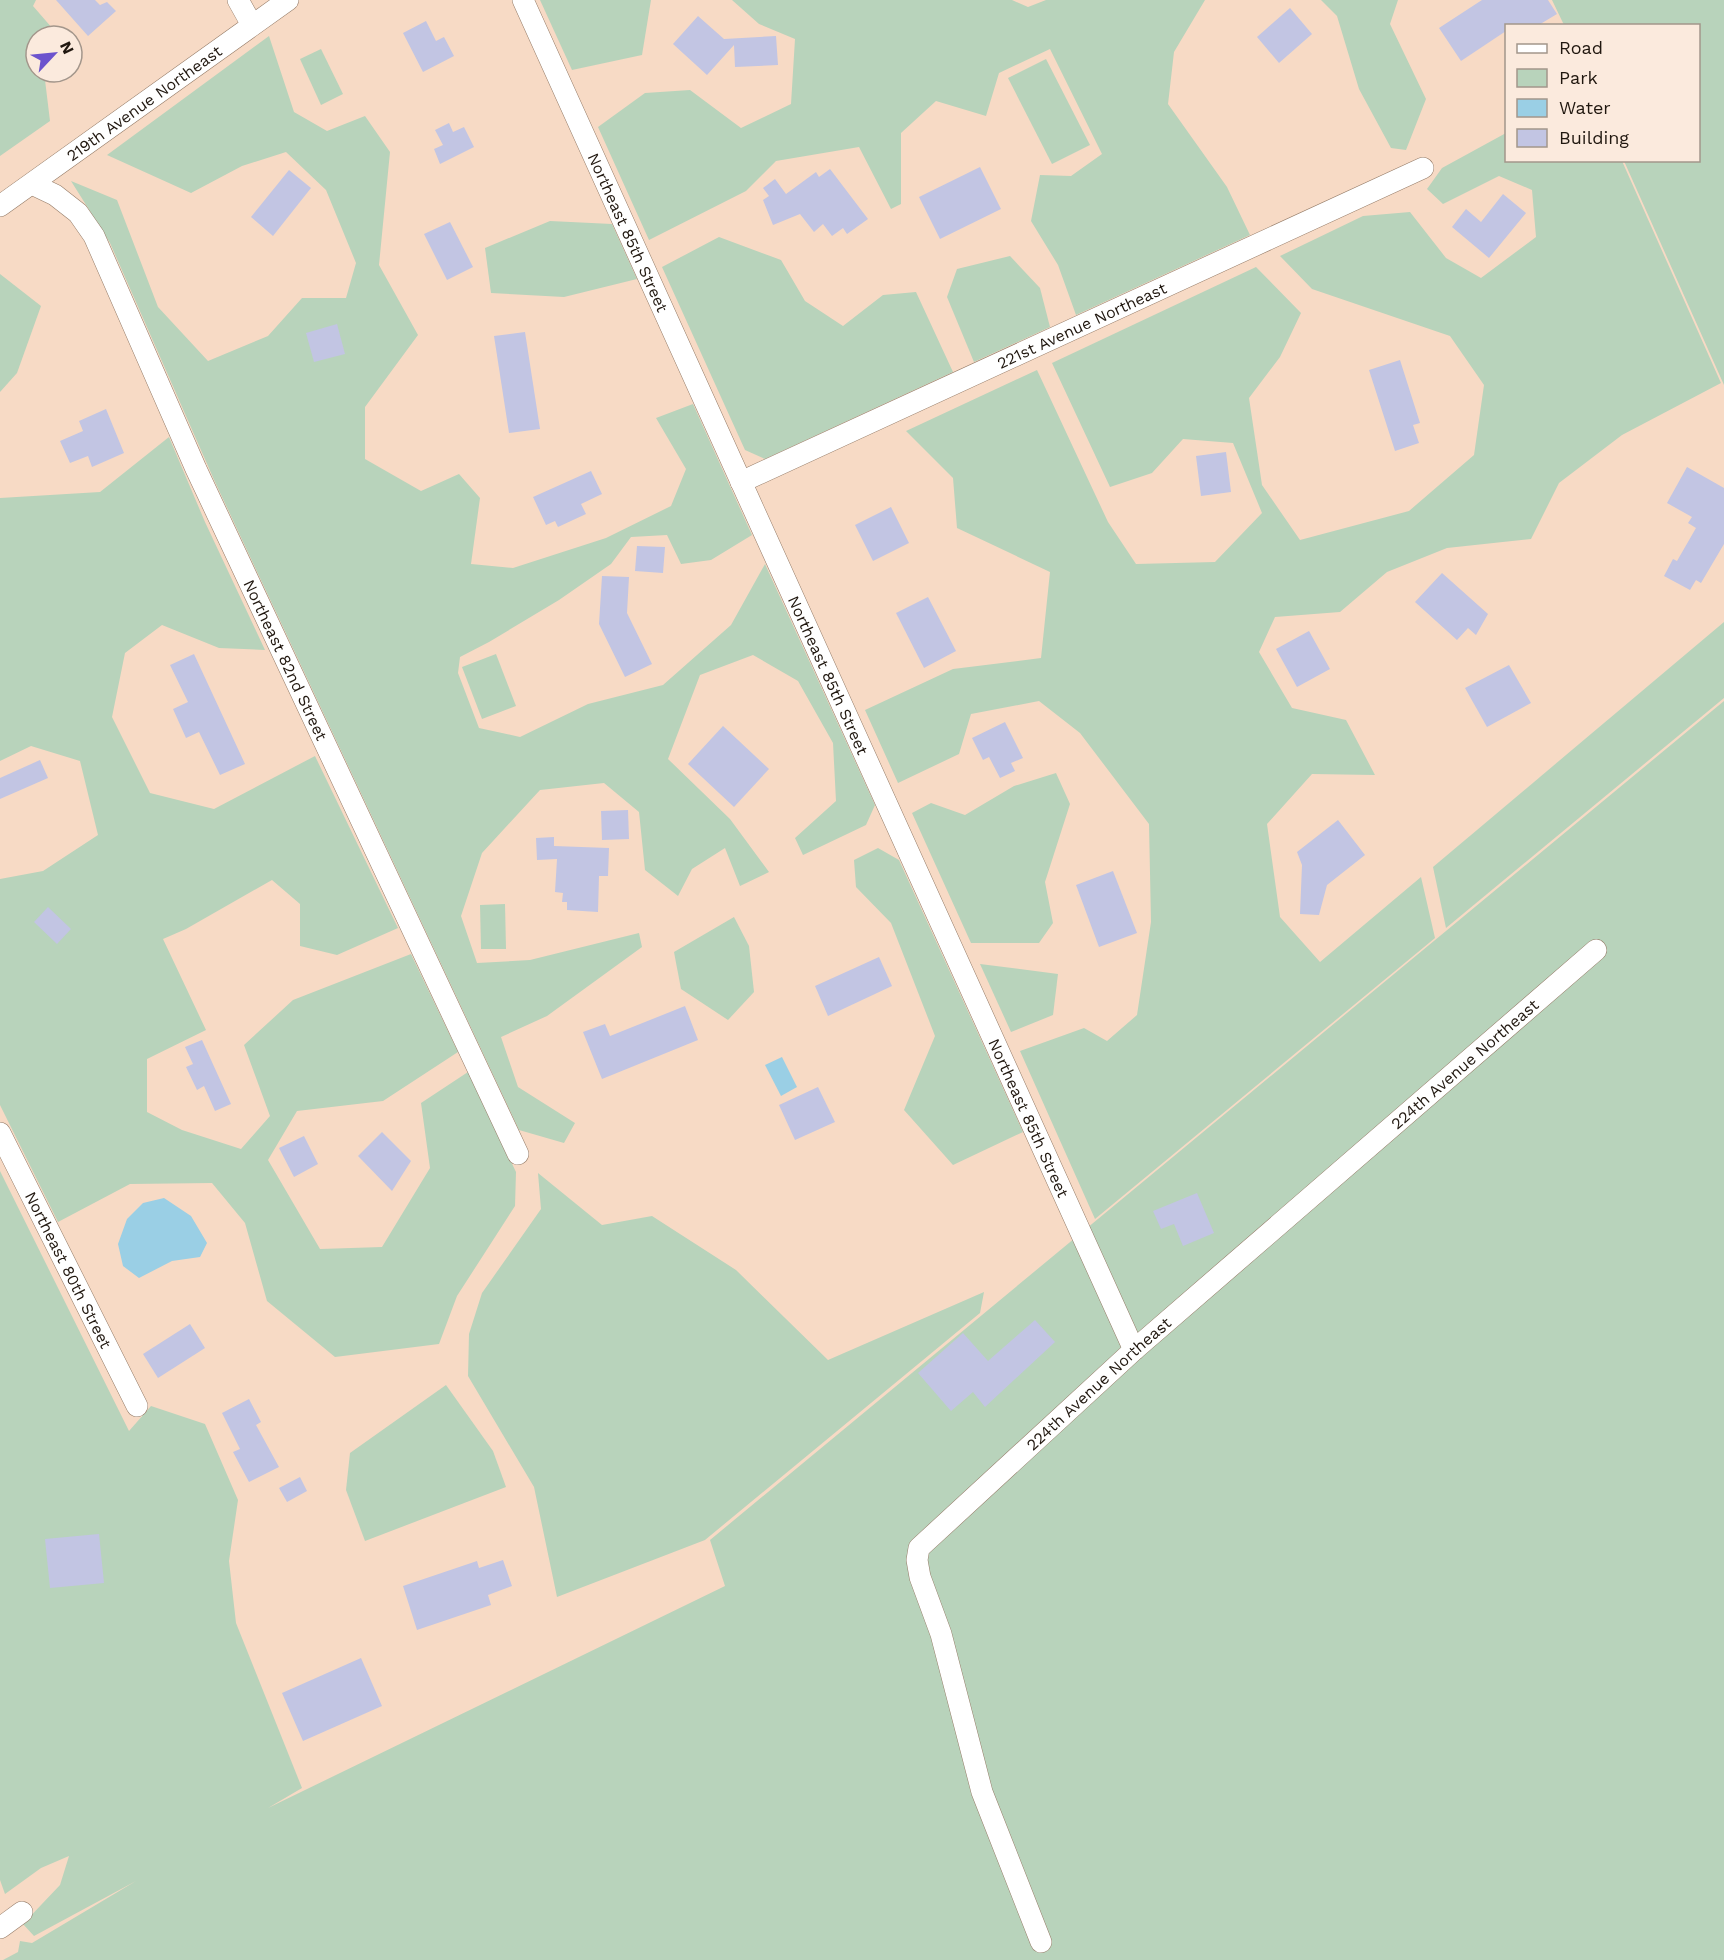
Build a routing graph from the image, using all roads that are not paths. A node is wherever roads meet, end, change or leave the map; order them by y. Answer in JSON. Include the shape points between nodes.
{"nodes":[{"id":1,"x":238,"y":0,"type":"edge"},
{"id":2,"x":288,"y":0,"type":"edge"},
{"id":3,"x":523,"y":0,"type":"edge"},
{"id":4,"x":252,"y":25,"type":"junction"},
{"id":5,"x":1424,"y":168,"type":"dead end"},
{"id":6,"x":32,"y":184,"type":"junction"},
{"id":7,"x":0,"y":206,"type":"edge"},
{"id":8,"x":741,"y":482,"type":"junction"},
{"id":9,"x":1596,"y":950,"type":"dead end"},
{"id":10,"x":0,"y":1133,"type":"edge"},
{"id":11,"x":518,"y":1154,"type":"dead end"},
{"id":12,"x":1134,"y":1350,"type":"junction"},
{"id":13,"x":137,"y":1406,"type":"dead end"},
{"id":14,"x":22,"y":1912,"type":"dead end"},
{"id":15,"x":0,"y":1928,"type":"edge"},
{"id":16,"x":1041,"y":1942,"type":"dead end"}],
"edges":[{"from":1,"to":4,"type":"street"},
{"from":2,"to":4,"type":"street","name":"219th Avenue Northeast"},
{"from":3,"to":8,"type":"street","name":"Northeast 85th Street"},
{"from":4,"to":6,"type":"street","name":"219th Avenue Northeast"},
{"from":5,"to":8,"type":"street","name":"221st Avenue Northeast"},
{"from":6,"to":7,"type":"street","name":"219th Avenue Northeast"},
{"from":6,"to":11,"type":"street","name":"Northeast 82nd Street","via":[[78,213],[94,236],[196,469]]},
{"from":8,"to":12,"type":"street","name":"Northeast 85th Street"},
{"from":9,"to":12,"type":"street","name":"224th Avenue Northeast"},
{"from":10,"to":13,"type":"street","name":"Northeast 80th Street"},
{"from":12,"to":16,"type":"street","name":"224th Avenue Northeast","via":[[919,1548],[917,1560],[982,1792]]},
{"from":14,"to":15,"type":"street"}]}
